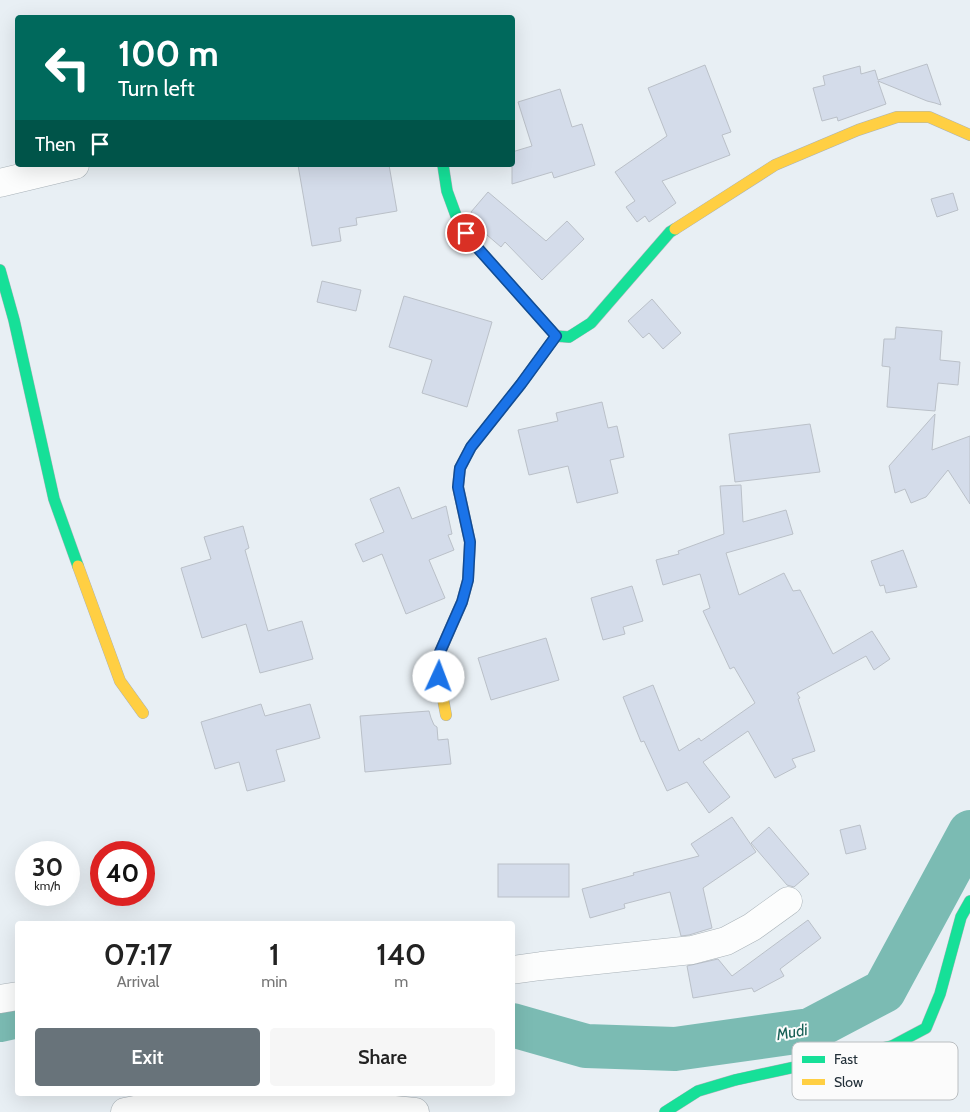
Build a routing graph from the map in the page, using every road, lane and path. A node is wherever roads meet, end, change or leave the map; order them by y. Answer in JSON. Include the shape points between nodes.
{"nodes":[{"id":1,"x":970,"y":135,"type":"edge"},
{"id":2,"x":67,"y":167,"type":"edge"},
{"id":3,"x":443,"y":167,"type":"edge"},
{"id":4,"x":0,"y":183,"type":"edge"},
{"id":5,"x":0,"y":270,"type":"edge"},
{"id":6,"x":556,"y":336,"type":"junction"},
{"id":7,"x":143,"y":713,"type":"dead end"},
{"id":8,"x":446,"y":716,"type":"dead end"},
{"id":9,"x":788,"y":901,"type":"dead end"},
{"id":10,"x":970,"y":902,"type":"edge"},
{"id":11,"x":515,"y":970,"type":"edge"},
{"id":12,"x":15,"y":997,"type":"edge"},
{"id":13,"x":0,"y":1000,"type":"edge"},
{"id":14,"x":900,"y":1042,"type":"edge"},
{"id":15,"x":792,"y":1068,"type":"edge"},
{"id":16,"x":125,"y":1112,"type":"edge"},
{"id":17,"x":415,"y":1112,"type":"edge"},
{"id":18,"x":664,"y":1112,"type":"edge"}],
"edges":[{"from":1,"to":6,"type":"street","via":[[929,117],[897,117],[775,165],[670,232],[591,323],[569,337]]},
{"from":2,"to":4,"type":"street"},
{"from":3,"to":6,"type":"street","via":[[447,191],[458,221],[475,245]]},
{"from":5,"to":7,"type":"street","via":[[54,499],[120,681]]},
{"from":6,"to":8,"type":"street","via":[[471,447],[460,468],[458,487],[470,542],[468,580],[440,652],[439,677]]},
{"from":9,"to":11,"type":"street","via":[[752,928],[726,941],[692,950]]},
{"from":10,"to":14,"type":"street","via":[[961,917],[940,994],[926,1028]]},
{"from":12,"to":13,"type":"street"},
{"from":15,"to":18,"type":"street","via":[[698,1091]]},
{"from":16,"to":17,"type":"street","via":[[160,1104],[245,1098]]}]}
